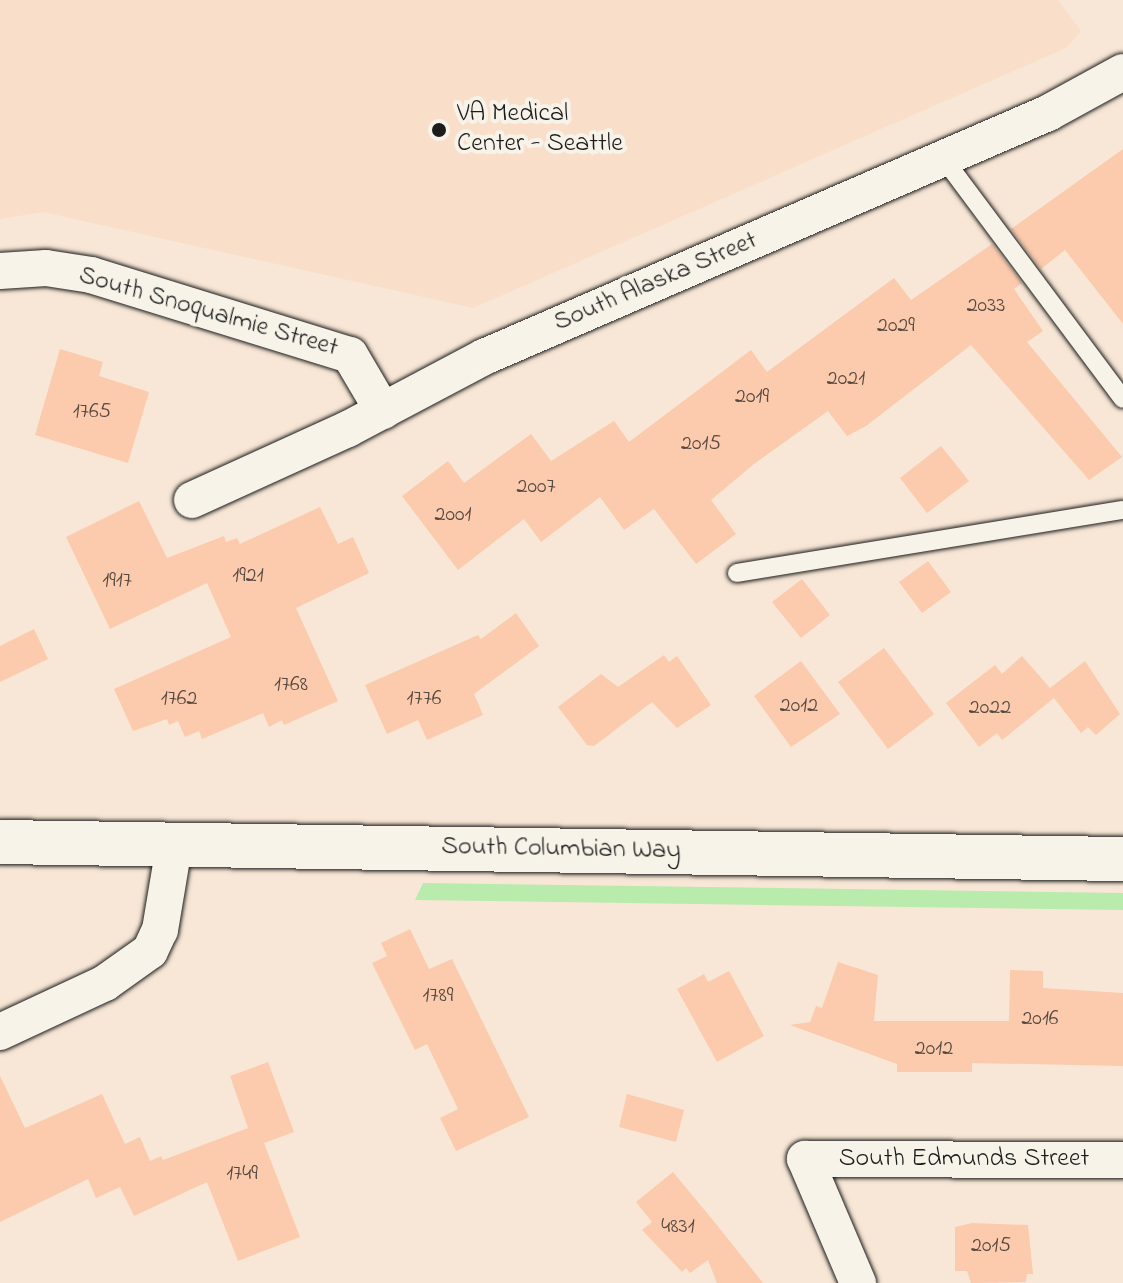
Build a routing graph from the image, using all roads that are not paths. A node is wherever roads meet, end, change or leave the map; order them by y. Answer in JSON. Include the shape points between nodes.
{"nodes":[{"id":1,"x":1123,"y":72,"type":"edge"},
{"id":2,"x":944,"y":159,"type":"junction"},
{"id":3,"x":0,"y":271,"type":"edge"},
{"id":4,"x":1123,"y":399,"type":"edge"},
{"id":5,"x":383,"y":411,"type":"junction"},
{"id":6,"x":192,"y":500,"type":"dead end"},
{"id":7,"x":1123,"y":510,"type":"edge"},
{"id":8,"x":737,"y":573,"type":"dead end"},
{"id":9,"x":0,"y":842,"type":"edge"},
{"id":10,"x":174,"y":846,"type":"junction"},
{"id":11,"x":1123,"y":859,"type":"edge"},
{"id":12,"x":0,"y":1032,"type":"edge"},
{"id":13,"x":1123,"y":1160,"type":"edge"},
{"id":14,"x":858,"y":1283,"type":"edge"}],
"edges":[{"from":1,"to":2,"type":"street","name":"South Alaska Street","via":[[1091,94]]},
{"from":2,"to":4,"type":"lane"},
{"from":2,"to":5,"type":"street","name":"South Alaska Street","via":[[484,357]]},
{"from":3,"to":5,"type":"street","name":"South Snoqualmie Street","via":[[46,268],[91,275],[350,355]]},
{"from":5,"to":6,"type":"street","name":"South Alaska Street"},
{"from":7,"to":8,"type":"lane"},
{"from":9,"to":10,"type":"main road","name":"South Columbian Way"},
{"from":10,"to":11,"type":"main road","name":"South Columbian Way"},
{"from":10,"to":12,"type":"street","via":[[160,930],[150,951],[105,983]]},
{"from":13,"to":14,"type":"street","name":"South Edmunds Street","via":[[805,1159]]}]}
